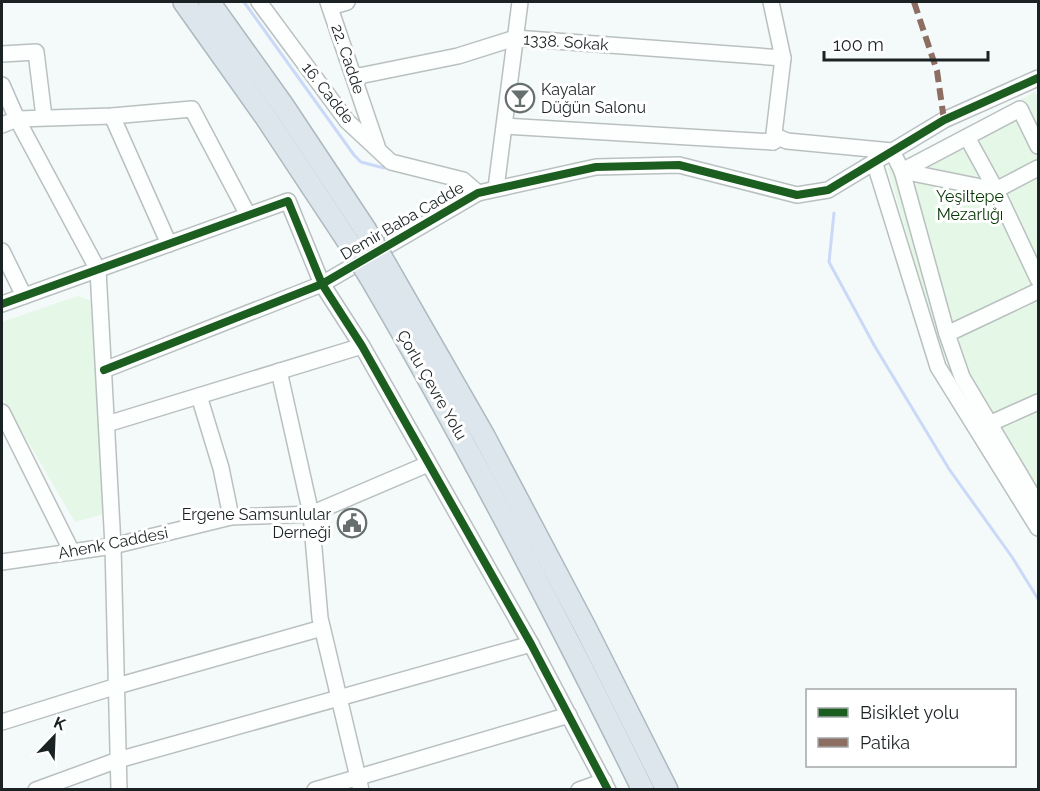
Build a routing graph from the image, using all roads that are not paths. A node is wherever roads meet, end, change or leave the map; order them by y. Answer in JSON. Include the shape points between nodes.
{"nodes":[{"id":1,"x":184,"y":2,"type":"edge"},
{"id":2,"x":209,"y":2,"type":"edge"},
{"id":3,"x":260,"y":2,"type":"edge"},
{"id":4,"x":347,"y":2,"type":"edge"},
{"id":5,"x":520,"y":2,"type":"edge"},
{"id":6,"x":771,"y":2,"type":"edge"},
{"id":7,"x":329,"y":4,"type":"edge"},
{"id":8,"x":515,"y":38,"type":"junction"},
{"id":9,"x":2,"y":54,"type":"edge"},
{"id":10,"x":783,"y":58,"type":"junction"},
{"id":11,"x":354,"y":77,"type":"junction"},
{"id":12,"x":1037,"y":80,"type":"edge"},
{"id":13,"x":2,"y":85,"type":"edge"},
{"id":14,"x":112,"y":116,"type":"junction"},
{"id":15,"x":44,"y":117,"type":"junction"},
{"id":16,"x":17,"y":119,"type":"junction"},
{"id":17,"x":2,"y":125,"type":"edge"},
{"id":18,"x":505,"y":126,"type":"junction"},
{"id":19,"x":967,"y":137,"type":"junction"},
{"id":20,"x":773,"y":142,"type":"junction"},
{"id":21,"x":1038,"y":146,"type":"edge"},
{"id":22,"x":378,"y":150,"type":"junction"},
{"id":23,"x":892,"y":151,"type":"junction"},
{"id":24,"x":874,"y":161,"type":"junction"},
{"id":25,"x":1038,"y":168,"type":"edge"},
{"id":26,"x":902,"y":171,"type":"junction"},
{"id":27,"x":496,"y":188,"type":"junction"},
{"id":28,"x":996,"y":190,"type":"junction"},
{"id":29,"x":478,"y":193,"type":"junction"},
{"id":30,"x":248,"y":215,"type":"junction"},
{"id":31,"x":356,"y":235,"type":"junction"},
{"id":32,"x":169,"y":244,"type":"junction"},
{"id":33,"x":2,"y":251,"type":"edge"},
{"id":34,"x":98,"y":270,"type":"junction"},
{"id":35,"x":378,"y":272,"type":"junction"},
{"id":36,"x":1038,"y":279,"type":"edge"},
{"id":37,"x":321,"y":284,"type":"junction"},
{"id":38,"x":1038,"y":291,"type":"edge"},
{"id":39,"x":24,"y":296,"type":"junction"},
{"id":40,"x":2,"y":304,"type":"edge"},
{"id":41,"x":947,"y":334,"type":"junction"},
{"id":42,"x":362,"y":346,"type":"junction"},
{"id":43,"x":104,"y":370,"type":"junction"},
{"id":44,"x":279,"y":371,"type":"junction"},
{"id":45,"x":199,"y":396,"type":"junction"},
{"id":46,"x":1038,"y":402,"type":"edge"},
{"id":47,"x":3,"y":419,"type":"edge"},
{"id":48,"x":107,"y":424,"type":"junction"},
{"id":49,"x":989,"y":424,"type":"junction"},
{"id":50,"x":428,"y":464,"type":"junction"},
{"id":51,"x":1038,"y":505,"type":"edge"},
{"id":52,"x":311,"y":514,"type":"junction"},
{"id":53,"x":231,"y":517,"type":"junction"},
{"id":54,"x":1038,"y":528,"type":"edge"},
{"id":55,"x":113,"y":546,"type":"junction"},
{"id":56,"x":72,"y":552,"type":"junction"},
{"id":57,"x":2,"y":562,"type":"edge"},
{"id":58,"x":322,"y":628,"type":"junction"},
{"id":59,"x":531,"y":644,"type":"junction"},
{"id":60,"x":117,"y":686,"type":"junction"},
{"id":61,"x":340,"y":699,"type":"junction"},
{"id":62,"x":569,"y":715,"type":"junction"},
{"id":63,"x":2,"y":722,"type":"edge"},
{"id":64,"x":118,"y":760,"type":"junction"},
{"id":65,"x":360,"y":783,"type":"edge"},
{"id":66,"x":606,"y":785,"type":"edge"},
{"id":67,"x":56,"y":786,"type":"edge"},
{"id":68,"x":36,"y":789,"type":"edge"},
{"id":69,"x":119,"y":789,"type":"edge"},
{"id":70,"x":315,"y":789,"type":"edge"},
{"id":71,"x":579,"y":789,"type":"edge"},
{"id":72,"x":643,"y":789,"type":"edge"},
{"id":73,"x":668,"y":789,"type":"edge"}],
"edges":[{"from":1,"to":31,"type":"highway","name":"Çorlu Çevre Yolu"},
{"from":2,"to":31,"type":"highway","name":"Çorlu Çevre Yolu","via":[[282,104]]},
{"from":3,"to":22,"type":"street","name":"16. Cadde","via":[[347,121]]},
{"from":4,"to":7,"type":"street"},
{"from":5,"to":8,"type":"street"},
{"from":6,"to":10,"type":"street"},
{"from":7,"to":11,"type":"street","name":"22. Cadde"},
{"from":8,"to":10,"type":"street","name":"1338. Sokak"},
{"from":8,"to":11,"type":"street","name":"1338. Sokak","via":[[458,56]]},
{"from":8,"to":18,"type":"street"},
{"from":9,"to":15,"type":"street","via":[[36,52]]},
{"from":10,"to":20,"type":"street"},
{"from":11,"to":22,"type":"street","name":"22. Cadde"},
{"from":12,"to":23,"type":"street","name":"Demir Baba Cadde","via":[[944,120]]},
{"from":13,"to":16,"type":"street"},
{"from":14,"to":15,"type":"street"},
{"from":14,"to":30,"type":"street","via":[[192,109]]},
{"from":14,"to":32,"type":"street"},
{"from":15,"to":16,"type":"street"},
{"from":16,"to":17,"type":"street"},
{"from":16,"to":34,"type":"street"},
{"from":18,"to":20,"type":"street"},
{"from":18,"to":27,"type":"street"},
{"from":19,"to":21,"type":"street","via":[[1020,110]]},
{"from":19,"to":26,"type":"street"},
{"from":19,"to":28,"type":"street"},
{"from":20,"to":23,"type":"street","via":[[780,138]]},
{"from":22,"to":29,"type":"street","name":"16. Cadde","via":[[391,162],[463,180]]},
{"from":23,"to":24,"type":"street","name":"Demir Baba Cadde"},
{"from":23,"to":26,"type":"street"},
{"from":24,"to":27,"type":"street","name":"Demir Baba Cadde","via":[[828,190],[797,195],[679,165],[596,167]]},
{"from":24,"to":54,"type":"street","via":[[938,367]]},
{"from":25,"to":28,"type":"street"},
{"from":26,"to":28,"type":"street"},
{"from":26,"to":41,"type":"street"},
{"from":27,"to":29,"type":"street","name":"Demir Baba Cadde"},
{"from":28,"to":36,"type":"street"},
{"from":29,"to":37,"type":"street","name":"Demir Baba Cadde"},
{"from":30,"to":32,"type":"street"},
{"from":30,"to":37,"type":"street","via":[[288,201]]},
{"from":31,"to":35,"type":"highway","name":"Çorlu Çevre Yolu","bridge":true},
{"from":32,"to":34,"type":"street"},
{"from":33,"to":39,"type":"street"},
{"from":34,"to":39,"type":"street"},
{"from":34,"to":43,"type":"street"},
{"from":35,"to":72,"type":"highway","name":"Çorlu Çevre Yolu"},
{"from":35,"to":73,"type":"highway","name":"Çorlu Çevre Yolu","via":[[484,436]]},
{"from":37,"to":42,"type":"street"},
{"from":37,"to":43,"type":"street","name":"Demir Baba Cadde"},
{"from":38,"to":41,"type":"street"},
{"from":39,"to":40,"type":"street"},
{"from":41,"to":49,"type":"street","via":[[962,376]]},
{"from":42,"to":44,"type":"street"},
{"from":42,"to":50,"type":"street"},
{"from":43,"to":48,"type":"street"},
{"from":44,"to":45,"type":"street"},
{"from":44,"to":52,"type":"street"},
{"from":45,"to":48,"type":"street"},
{"from":45,"to":53,"type":"street"},
{"from":46,"to":49,"type":"street"},
{"from":47,"to":56,"type":"street"},
{"from":48,"to":55,"type":"street"},
{"from":49,"to":51,"type":"street"},
{"from":50,"to":52,"type":"street","name":"Ahenk Caddesi"},
{"from":50,"to":59,"type":"street"},
{"from":52,"to":53,"type":"street","name":"Ahenk Caddesi"},
{"from":52,"to":58,"type":"street"},
{"from":53,"to":55,"type":"street","name":"Ahenk Caddesi"},
{"from":55,"to":56,"type":"street","name":"Ahenk Caddesi"},
{"from":55,"to":60,"type":"street"},
{"from":56,"to":57,"type":"street","name":"Ahenk Caddesi"},
{"from":58,"to":60,"type":"street"},
{"from":58,"to":61,"type":"street"},
{"from":59,"to":61,"type":"street"},
{"from":59,"to":62,"type":"street"},
{"from":60,"to":63,"type":"street"},
{"from":60,"to":64,"type":"street"},
{"from":61,"to":64,"type":"street"},
{"from":61,"to":65,"type":"street"},
{"from":62,"to":65,"type":"street"},
{"from":62,"to":66,"type":"street"},
{"from":64,"to":67,"type":"street"},
{"from":64,"to":69,"type":"street"},
{"from":65,"to":70,"type":"street"},
{"from":66,"to":71,"type":"street"},
{"from":67,"to":68,"type":"street"}]}
